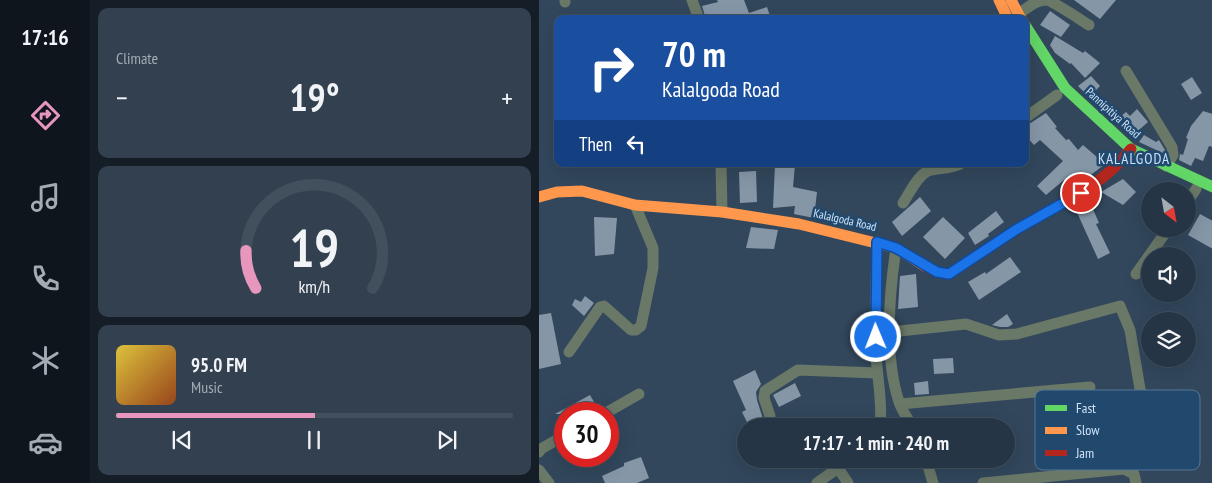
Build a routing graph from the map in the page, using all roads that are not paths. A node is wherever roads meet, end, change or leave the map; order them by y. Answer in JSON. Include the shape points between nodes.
{"nodes":[{"id":1,"x":692,"y":0,"type":"edge"},
{"id":2,"x":999,"y":0,"type":"edge"},
{"id":3,"x":1011,"y":0,"type":"edge"},
{"id":4,"x":698,"y":15,"type":"edge"},
{"id":5,"x":1014,"y":15,"type":"edge"},
{"id":6,"x":1015,"y":15,"type":"edge"},
{"id":7,"x":1018,"y":15,"type":"edge"},
{"id":8,"x":1089,"y":25,"type":"dead end"},
{"id":9,"x":1029,"y":31,"type":"edge"},
{"id":10,"x":1029,"y":52,"type":"edge"},
{"id":11,"x":1125,"y":71,"type":"dead end"},
{"id":12,"x":1057,"y":95,"type":"junction"},
{"id":13,"x":1029,"y":115,"type":"edge"},
{"id":14,"x":1128,"y":153,"type":"junction"},
{"id":15,"x":1167,"y":166,"type":"junction"},
{"id":16,"x":721,"y":167,"type":"edge"},
{"id":17,"x":952,"y":167,"type":"edge"},
{"id":18,"x":1183,"y":182,"type":"edge"},
{"id":19,"x":1212,"y":186,"type":"edge"},
{"id":20,"x":1197,"y":190,"type":"edge"},
{"id":21,"x":539,"y":197,"type":"edge"},
{"id":22,"x":1212,"y":197,"type":"edge"},
{"id":23,"x":903,"y":204,"type":"dead end"},
{"id":24,"x":635,"y":205,"type":"junction"},
{"id":25,"x":722,"y":212,"type":"junction"},
{"id":26,"x":1162,"y":238,"type":"edge"},
{"id":27,"x":877,"y":242,"type":"junction"},
{"id":28,"x":896,"y":248,"type":"junction"},
{"id":29,"x":1136,"y":274,"type":"dead end"},
{"id":30,"x":890,"y":332,"type":"junction"},
{"id":31,"x":569,"y":352,"type":"dead end"},
{"id":32,"x":877,"y":373,"type":"junction"},
{"id":33,"x":1090,"y":387,"type":"dead end"},
{"id":34,"x":1056,"y":390,"type":"edge"},
{"id":35,"x":1140,"y":390,"type":"edge"},
{"id":36,"x":1035,"y":392,"type":"edge"},
{"id":37,"x":639,"y":394,"type":"dead end"},
{"id":38,"x":900,"y":404,"type":"junction"},
{"id":39,"x":619,"y":405,"type":"edge"},
{"id":40,"x":770,"y":416,"type":"dead end"},
{"id":41,"x":881,"y":418,"type":"edge"},
{"id":42,"x":908,"y":418,"type":"edge"},
{"id":43,"x":554,"y":441,"type":"edge"},
{"id":44,"x":539,"y":452,"type":"edge"},
{"id":45,"x":836,"y":468,"type":"edge"},
{"id":46,"x":844,"y":468,"type":"edge"},
{"id":47,"x":929,"y":468,"type":"edge"},
{"id":48,"x":539,"y":470,"type":"edge"},
{"id":49,"x":1114,"y":470,"type":"edge"},
{"id":50,"x":1126,"y":470,"type":"edge"},
{"id":51,"x":549,"y":483,"type":"edge"},
{"id":52,"x":817,"y":483,"type":"edge"},
{"id":53,"x":848,"y":483,"type":"edge"},
{"id":54,"x":933,"y":483,"type":"edge"},
{"id":55,"x":983,"y":483,"type":"edge"},
{"id":56,"x":1136,"y":483,"type":"edge"}],
"edges":[{"from":1,"to":4,"type":"street"},
{"from":2,"to":5,"type":"street"},
{"from":3,"to":6,"type":"street"},
{"from":7,"to":8,"type":"street","via":[[1038,1],[1047,0]]},
{"from":9,"to":14,"type":"street","name":"Pannipitiya Road","via":[[1065,88]]},
{"from":10,"to":12,"type":"street","name":"Pannipitiya Road"},
{"from":11,"to":15,"type":"street","via":[[1172,147],[1173,155]]},
{"from":12,"to":13,"type":"street"},
{"from":12,"to":14,"type":"street","name":"Pannipitiya Road"},
{"from":14,"to":15,"type":"street","name":"Pannipitiya Road"},
{"from":14,"to":18,"type":"street","name":"Pannipitiya Road"},
{"from":14,"to":28,"type":"street","name":"Kalalgoda Road","via":[[1096,184],[1017,229],[949,274],[937,272]]},
{"from":15,"to":19,"type":"street","name":"Pannipitiya Road"},
{"from":16,"to":25,"type":"street"},
{"from":17,"to":23,"type":"street","via":[[929,171],[922,176]]},
{"from":20,"to":22,"type":"street","name":"Pannipitiya Road"},
{"from":21,"to":24,"type":"street","name":"Kalalgoda Road","via":[[582,190]]},
{"from":24,"to":25,"type":"street","name":"Kalalgoda Road"},
{"from":24,"to":31,"type":"street","via":[[653,248],[653,268],[641,326],[631,330],[604,306],[600,307]]},
{"from":25,"to":27,"type":"street","name":"Kalalgoda Road","via":[[799,224]]},
{"from":26,"to":29,"type":"street"},
{"from":27,"to":28,"type":"street","name":"Kalalgoda Road"},
{"from":27,"to":32,"type":"street"},
{"from":28,"to":30,"type":"street"},
{"from":30,"to":35,"type":"street","via":[[966,324],[999,335],[1017,334],[1121,306],[1130,330]]},
{"from":30,"to":38,"type":"street","via":[[893,378]]},
{"from":32,"to":40,"type":"street","via":[[798,370],[765,391]]},
{"from":32,"to":41,"type":"street"},
{"from":33,"to":34,"type":"street"},
{"from":36,"to":38,"type":"street"},
{"from":37,"to":39,"type":"street"},
{"from":38,"to":42,"type":"street"},
{"from":43,"to":44,"type":"street"},
{"from":45,"to":52,"type":"street"},
{"from":46,"to":53,"type":"street"},
{"from":47,"to":54,"type":"street"},
{"from":48,"to":51,"type":"street"},
{"from":49,"to":55,"type":"street"},
{"from":50,"to":56,"type":"street","via":[[1134,474]]}]}
